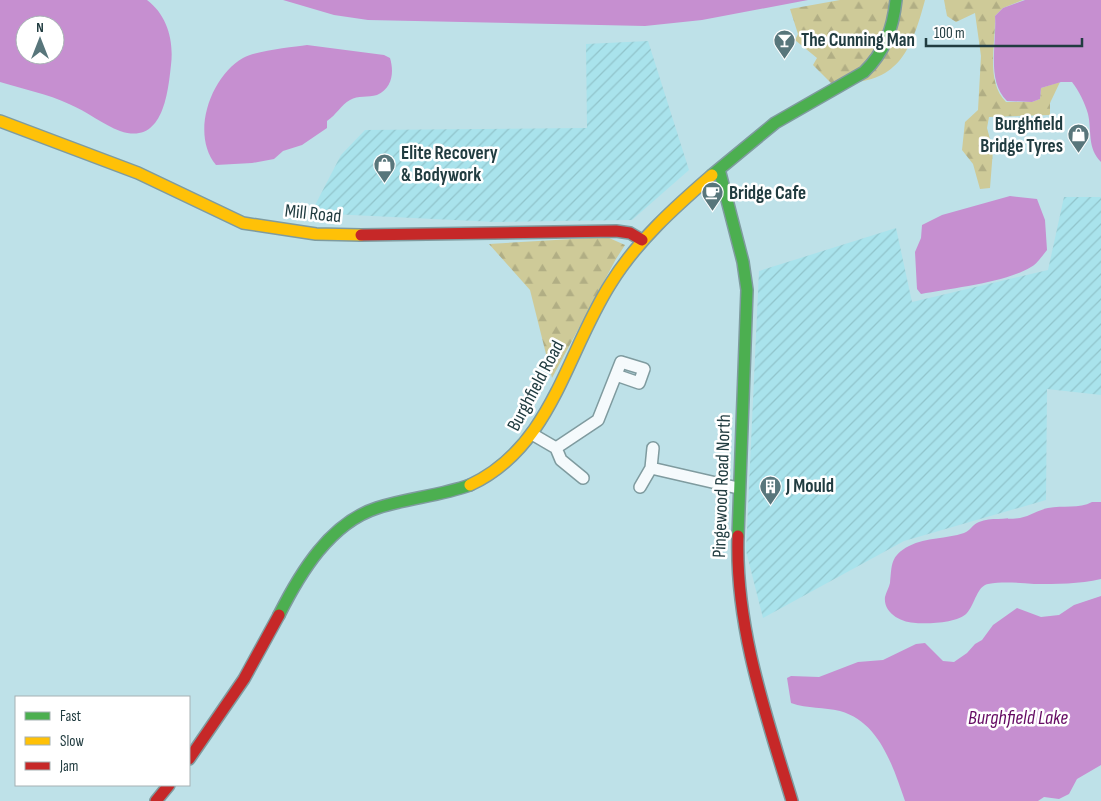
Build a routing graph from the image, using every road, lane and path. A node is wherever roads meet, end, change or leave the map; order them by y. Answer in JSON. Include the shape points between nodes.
{"nodes":[{"id":1,"x":896,"y":0,"type":"edge"},
{"id":2,"x":0,"y":120,"type":"edge"},
{"id":3,"x":718,"y":169,"type":"junction"},
{"id":4,"x":642,"y":240,"type":"junction"},
{"id":5,"x":616,"y":375,"type":"dead end"},
{"id":6,"x":532,"y":434,"type":"junction"},
{"id":7,"x":556,"y":448,"type":"junction"},
{"id":8,"x":653,"y":448,"type":"dead end"},
{"id":9,"x":650,"y":468,"type":"junction"},
{"id":10,"x":583,"y":478,"type":"dead end"},
{"id":11,"x":640,"y":487,"type":"dead end"},
{"id":12,"x":738,"y":488,"type":"junction"},
{"id":13,"x":190,"y":758,"type":"edge"},
{"id":14,"x":168,"y":786,"type":"edge"},
{"id":15,"x":156,"y":801,"type":"edge"},
{"id":16,"x":792,"y":801,"type":"edge"}],
"edges":[{"from":1,"to":3,"type":"street","name":"Burghfield Road","via":[[886,42],[873,65],[783,118]]},
{"from":2,"to":4,"type":"street","name":"Mill Road","via":[[138,173],[243,223],[326,235],[616,231],[630,233]]},
{"from":3,"to":4,"type":"street","name":"Burghfield Road"},
{"from":3,"to":12,"type":"street","name":"Pingewood Road North","via":[[743,262],[747,290]]},
{"from":4,"to":6,"type":"street","name":"Burghfield Road","via":[[599,301]]},
{"from":5,"to":7,"type":"street","via":[[598,420]]},
{"from":6,"to":7,"type":"street"},
{"from":6,"to":13,"type":"street","name":"Burghfield Road","via":[[504,466],[480,480],[453,490],[376,508],[359,516],[330,538],[312,557],[250,670]]},
{"from":7,"to":10,"type":"street","via":[[561,460]]},
{"from":8,"to":9,"type":"street"},
{"from":9,"to":11,"type":"street"},
{"from":9,"to":12,"type":"street"},
{"from":12,"to":16,"type":"street","name":"Pingewood Road North","via":[[737,563],[748,645]]},
{"from":14,"to":15,"type":"street"}]}
